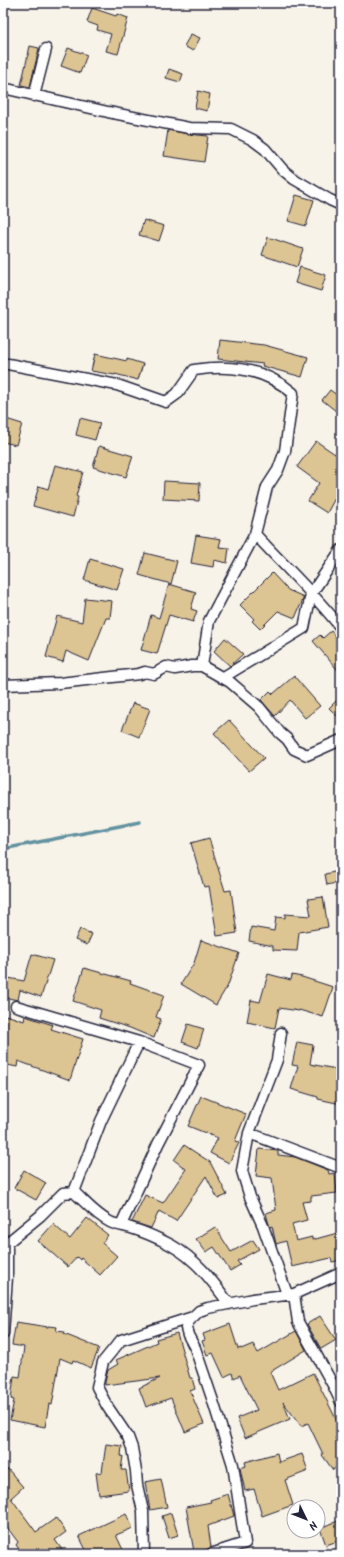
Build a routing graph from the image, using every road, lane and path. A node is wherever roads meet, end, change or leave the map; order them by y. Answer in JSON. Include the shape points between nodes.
{"nodes":[{"id":1,"x":46,"y":49,"type":"dead end"},
{"id":2,"x":3,"y":88,"type":"edge"},
{"id":3,"x":34,"y":96,"type":"junction"},
{"id":4,"x":341,"y":205,"type":"edge"},
{"id":5,"x":8,"y":364,"type":"dead end"},
{"id":6,"x":254,"y":534,"type":"junction"},
{"id":7,"x":341,"y":550,"type":"edge"},
{"id":8,"x":311,"y":594,"type":"junction"},
{"id":9,"x":341,"y":628,"type":"edge"},
{"id":10,"x":202,"y":666,"type":"junction"},
{"id":11,"x":222,"y":678,"type":"junction"},
{"id":12,"x":3,"y":685,"type":"edge"},
{"id":13,"x":341,"y":740,"type":"edge"},
{"id":14,"x":16,"y":1006,"type":"dead end"},
{"id":15,"x":281,"y":1033,"type":"dead end"},
{"id":16,"x":138,"y":1042,"type":"junction"},
{"id":17,"x":249,"y":1133,"type":"junction"},
{"id":18,"x":341,"y":1168,"type":"edge"},
{"id":19,"x":74,"y":1192,"type":"junction"},
{"id":20,"x":121,"y":1225,"type":"junction"},
{"id":21,"x":341,"y":1273,"type":"edge"},
{"id":22,"x":291,"y":1294,"type":"junction"},
{"id":23,"x":229,"y":1304,"type":"junction"},
{"id":24,"x":193,"y":1317,"type":"junction"},
{"id":25,"x":3,"y":1334,"type":"edge"},
{"id":26,"x":341,"y":1402,"type":"edge"},
{"id":27,"x":144,"y":1554,"type":"edge"},
{"id":28,"x":211,"y":1554,"type":"edge"}],
"edges":[{"from":1,"to":3,"type":"street"},
{"from":2,"to":3,"type":"street"},
{"from":3,"to":4,"type":"street","via":[[189,128],[231,129],[266,149],[294,179]]},
{"from":5,"to":6,"type":"street","via":[[117,386],[166,402],[177,394],[194,370],[213,367],[242,369],[266,375],[282,384],[293,393],[285,451],[278,470],[267,487]]},
{"from":6,"to":8,"type":"street"},
{"from":6,"to":10,"type":"street","via":[[209,621]]},
{"from":7,"to":8,"type":"street"},
{"from":8,"to":9,"type":"street"},
{"from":8,"to":11,"type":"street","via":[[304,628]]},
{"from":10,"to":11,"type":"street"},
{"from":10,"to":12,"type":"street","via":[[175,669],[166,667],[154,674],[145,672],[60,683]]},
{"from":11,"to":13,"type":"street","via":[[259,707],[294,749],[306,755]]},
{"from":14,"to":16,"type":"street"},
{"from":15,"to":17,"type":"street","via":[[277,1060]]},
{"from":16,"to":19,"type":"street","via":[[101,1121]]},
{"from":16,"to":20,"type":"street","via":[[199,1065],[158,1144]]},
{"from":17,"to":18,"type":"street"},
{"from":17,"to":22,"type":"street","via":[[242,1171],[250,1197]]},
{"from":19,"to":20,"type":"street","via":[[97,1213],[110,1222]]},
{"from":19,"to":25,"type":"street","via":[[63,1193],[7,1243]]},
{"from":20,"to":23,"type":"street","via":[[155,1237],[186,1254],[200,1266]]},
{"from":21,"to":22,"type":"street"},
{"from":22,"to":23,"type":"street"},
{"from":22,"to":26,"type":"street","via":[[298,1322]]},
{"from":23,"to":24,"type":"street","via":[[199,1312]]},
{"from":24,"to":27,"type":"street","via":[[121,1340],[103,1362],[97,1387],[132,1448],[143,1511]]},
{"from":24,"to":28,"type":"street","via":[[186,1328],[233,1465],[245,1543]]}]}
